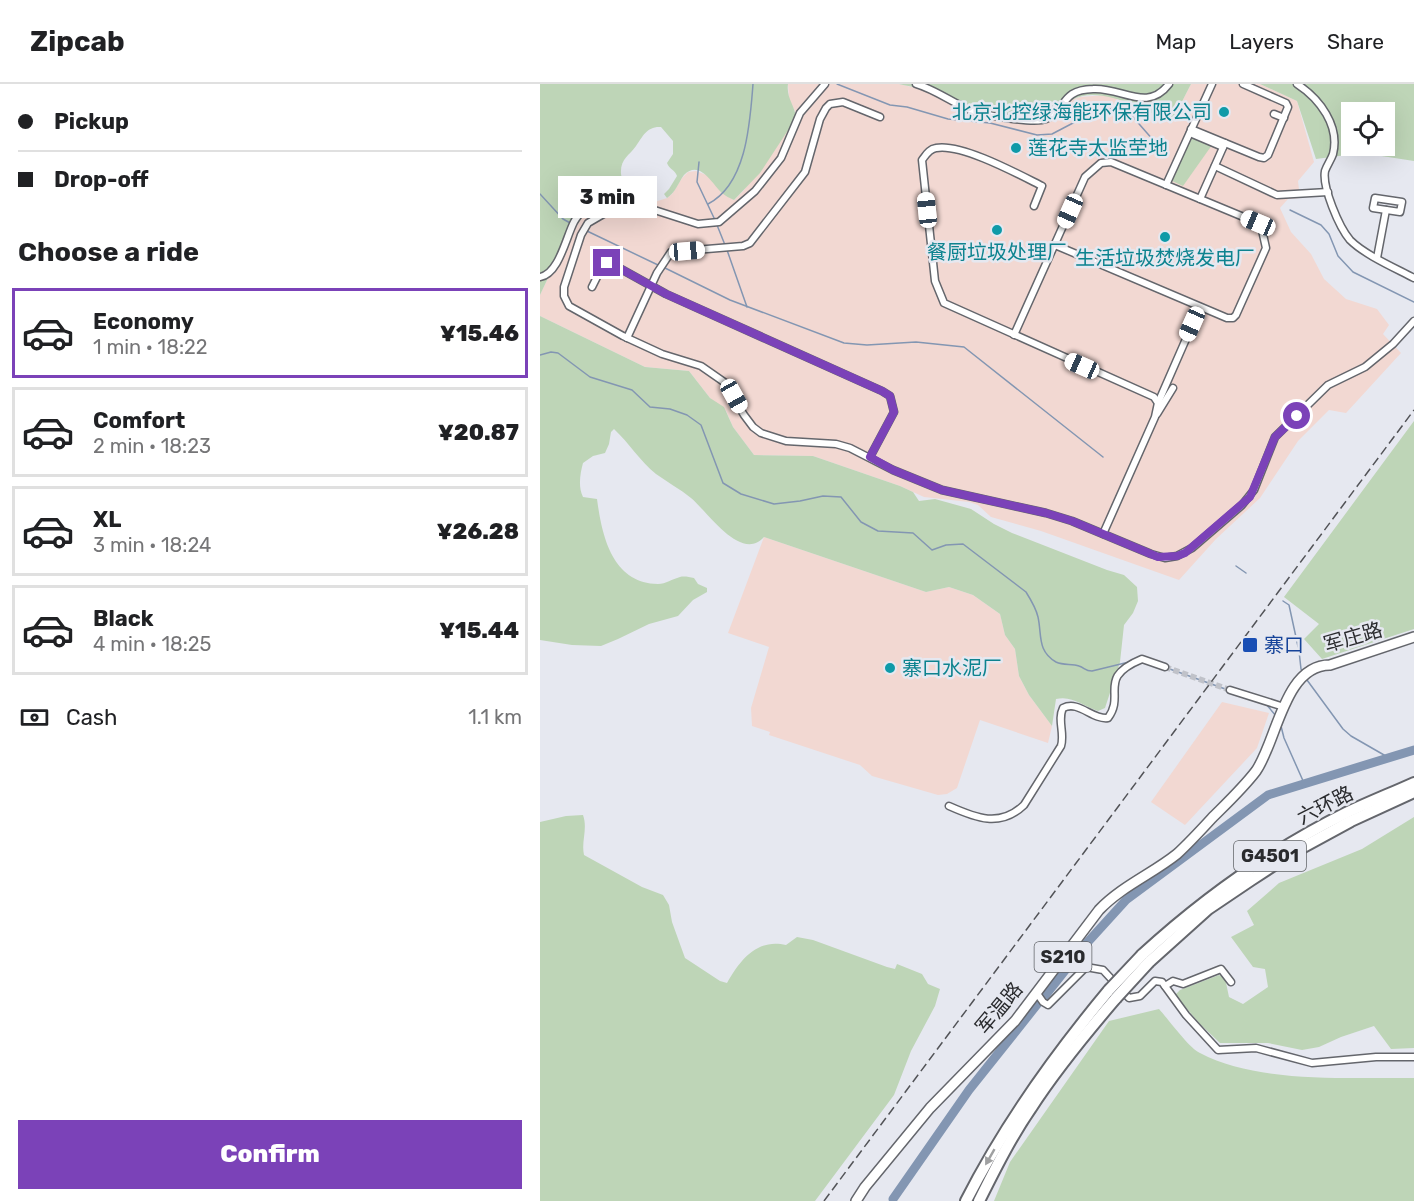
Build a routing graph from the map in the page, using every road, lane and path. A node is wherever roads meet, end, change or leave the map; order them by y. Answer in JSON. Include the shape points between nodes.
{"nodes":[{"id":1,"x":825,"y":84,"type":"edge"},
{"id":2,"x":916,"y":84,"type":"edge"},
{"id":3,"x":1169,"y":84,"type":"edge"},
{"id":4,"x":1212,"y":84,"type":"edge"},
{"id":5,"x":1243,"y":84,"type":"edge"},
{"id":6,"x":1298,"y":84,"type":"edge"},
{"id":7,"x":1274,"y":114,"type":"dead end"},
{"id":8,"x":880,"y":117,"type":"dead end"},
{"id":9,"x":1284,"y":118,"type":"junction"},
{"id":10,"x":1190,"y":131,"type":"junction"},
{"id":11,"x":1224,"y":145,"type":"junction"},
{"id":12,"x":1215,"y":166,"type":"junction"},
{"id":13,"x":1166,"y":185,"type":"junction"},
{"id":14,"x":1328,"y":192,"type":"junction"},
{"id":15,"x":1200,"y":199,"type":"junction"},
{"id":16,"x":1034,"y":206,"type":"dead end"},
{"id":17,"x":1386,"y":210,"type":"junction"},
{"id":18,"x":606,"y":213,"type":"junction"},
{"id":19,"x":1055,"y":245,"type":"junction"},
{"id":20,"x":1377,"y":258,"type":"junction"},
{"id":21,"x":540,"y":277,"type":"edge"},
{"id":22,"x":1414,"y":278,"type":"edge"},
{"id":23,"x":651,"y":286,"type":"junction"},
{"id":24,"x":592,"y":287,"type":"dead end"},
{"id":25,"x":1200,"y":307,"type":"junction"},
{"id":26,"x":1414,"y":321,"type":"edge"},
{"id":27,"x":1014,"y":335,"type":"junction"},
{"id":28,"x":627,"y":338,"type":"junction"},
{"id":29,"x":1173,"y":388,"type":"dead end"},
{"id":30,"x":1158,"y":403,"type":"junction"},
{"id":31,"x":1155,"y":417,"type":"junction"},
{"id":32,"x":870,"y":457,"type":"junction"},
{"id":33,"x":1103,"y":534,"type":"junction"},
{"id":34,"x":1414,"y":637,"type":"edge"},
{"id":35,"x":1165,"y":667,"type":"tunnel mouth"},
{"id":36,"x":1230,"y":690,"type":"tunnel mouth"},
{"id":37,"x":1284,"y":707,"type":"junction"},
{"id":38,"x":1414,"y":783,"type":"edge"},
{"id":39,"x":1414,"y":792,"type":"edge"},
{"id":40,"x":949,"y":806,"type":"dead end"},
{"id":41,"x":1146,"y":959,"type":"junction"},
{"id":42,"x":1231,"y":982,"type":"dead end"},
{"id":43,"x":1165,"y":986,"type":"junction"},
{"id":44,"x":1036,"y":992,"type":"junction"},
{"id":45,"x":1113,"y":994,"type":"junction"},
{"id":46,"x":1414,"y":1057,"type":"edge"},
{"id":47,"x":856,"y":1201,"type":"edge"},
{"id":48,"x":966,"y":1201,"type":"edge"},
{"id":49,"x":979,"y":1201,"type":"edge"}],
"edges":[{"from":1,"to":18,"type":"street","via":[[800,113],[782,158],[755,191],[716,222],[698,224],[639,205]]},
{"from":2,"to":3,"type":"street","via":[[974,112],[1034,122],[1050,117],[1079,89],[1106,88],[1148,99]]},
{"from":4,"to":10,"type":"street"},
{"from":5,"to":9,"type":"street","via":[[1286,103]]},
{"from":6,"to":14,"type":"street","via":[[1322,107],[1333,132],[1333,152],[1325,173]]},
{"from":7,"to":9,"type":"street"},
{"from":8,"to":23,"type":"street","via":[[843,102],[830,104],[820,119],[805,172],[750,243],[671,252]]},
{"from":9,"to":11,"type":"street","via":[[1264,158]]},
{"from":10,"to":11,"type":"street"},
{"from":10,"to":13,"type":"street"},
{"from":11,"to":12,"type":"street"},
{"from":12,"to":14,"type":"street","via":[[1277,195]]},
{"from":12,"to":15,"type":"street"},
{"from":13,"to":15,"type":"street"},
{"from":13,"to":19,"type":"street","via":[[1111,162],[1101,163],[1085,177]]},
{"from":14,"to":20,"type":"street","via":[[1350,239]]},
{"from":15,"to":25,"type":"street","via":[[1258,223],[1266,242],[1233,318]]},
{"from":16,"to":27,"type":"street","via":[[1042,186],[999,165],[942,148],[929,151],[922,160],[935,281],[941,299],[947,306]]},
{"from":17,"to":17,"type":"street","via":[[1373,208],[1375,198],[1402,202],[1401,212]]},
{"from":17,"to":20,"type":"street"},
{"from":18,"to":21,"type":"street","via":[[597,204],[588,204],[570,229],[553,269]]},
{"from":18,"to":28,"type":"street","via":[[582,234],[564,296],[569,306]]},
{"from":19,"to":25,"type":"street"},
{"from":19,"to":27,"type":"street"},
{"from":20,"to":22,"type":"street"},
{"from":23,"to":24,"type":"street","via":[[607,263]]},
{"from":23,"to":28,"type":"street"},
{"from":23,"to":32,"type":"street","via":[[890,396],[894,412]]},
{"from":25,"to":30,"type":"street"},
{"from":26,"to":33,"type":"street","via":[[1365,367],[1328,385],[1275,437],[1250,497],[1192,548],[1177,556],[1158,557]]},
{"from":27,"to":30,"type":"street","via":[[1154,397]]},
{"from":28,"to":32,"type":"street","via":[[713,373],[761,433],[786,441],[836,444]]},
{"from":29,"to":31,"type":"street"},
{"from":30,"to":31,"type":"street"},
{"from":31,"to":33,"type":"street"},
{"from":32,"to":33,"type":"street","via":[[942,490],[1046,513]]},
{"from":34,"to":37,"type":"main road","name":"军庄路","number":"S210","via":[[1320,665],[1300,681]]},
{"from":35,"to":40,"type":"street","via":[[1142,659],[1121,670],[1108,718],[1074,706],[1063,708],[1061,746],[1017,812],[992,819],[971,816]]},
{"from":36,"to":37,"type":"street"},
{"from":37,"to":44,"type":"main road","name":"军温路","number":"S210","via":[[1266,753],[1246,784],[1176,854],[1112,896]]},
{"from":38,"to":41,"type":"highway","name":"六环路","number":"G4501","via":[[1346,813],[1280,850],[1202,903]]},
{"from":39,"to":41,"type":"highway","name":"六环路","number":"G4501","via":[[1294,852],[1208,909]]},
{"from":41,"to":45,"type":"highway","number":"G4501","bridge":true},
{"from":42,"to":43,"type":"street","via":[[1221,969],[1183,984],[1173,981]]},
{"from":43,"to":44,"type":"street","via":[[1155,981],[1140,996],[1129,998],[1103,970],[1086,967],[1048,1005]]},
{"from":43,"to":46,"type":"street","via":[[1218,1050],[1256,1048],[1312,1063]]},
{"from":44,"to":47,"type":"main road","name":"军温路","number":"S210","via":[[1000,1038],[930,1108]]},
{"from":45,"to":48,"type":"highway","number":"G4501","one_way":true,"via":[[1047,1068],[1002,1136]]},
{"from":45,"to":49,"type":"highway","number":"G4501","via":[[1031,1108]]}]}
